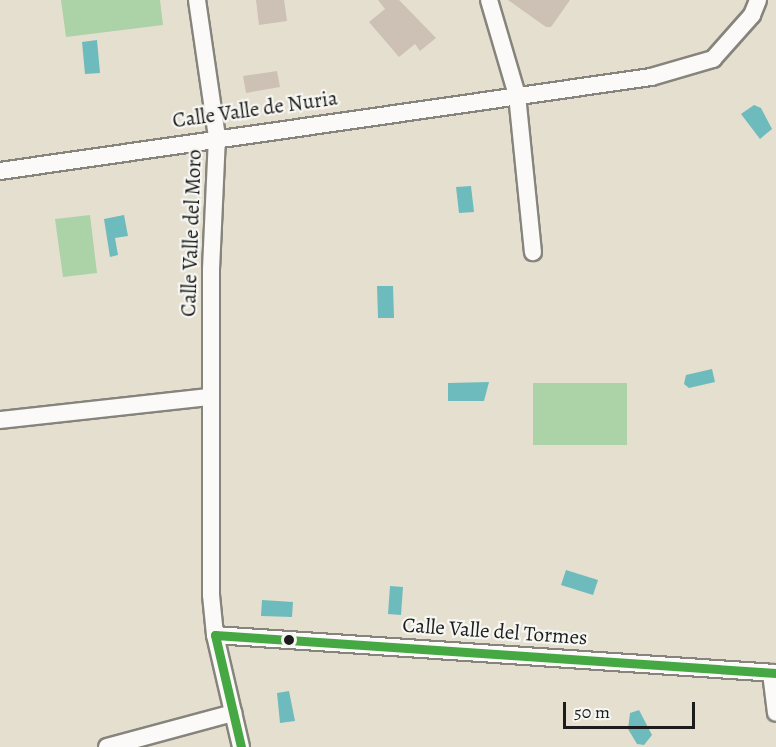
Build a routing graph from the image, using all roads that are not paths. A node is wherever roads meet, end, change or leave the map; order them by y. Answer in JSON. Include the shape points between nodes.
{"nodes":[{"id":1,"x":197,"y":0,"type":"edge"},
{"id":2,"x":489,"y":0,"type":"edge"},
{"id":3,"x":758,"y":0,"type":"edge"},
{"id":4,"x":517,"y":95,"type":"junction"},
{"id":5,"x":217,"y":137,"type":"junction"},
{"id":6,"x":0,"y":171,"type":"edge"},
{"id":7,"x":533,"y":252,"type":"dead end"},
{"id":8,"x":210,"y":398,"type":"junction"},
{"id":9,"x":0,"y":420,"type":"edge"},
{"id":10,"x":215,"y":635,"type":"junction"},
{"id":11,"x":774,"y":673,"type":"edge"},
{"id":12,"x":233,"y":713,"type":"junction"},
{"id":13,"x":776,"y":713,"type":"edge"},
{"id":14,"x":107,"y":747,"type":"edge"},
{"id":15,"x":241,"y":747,"type":"edge"}],
"edges":[{"from":1,"to":5,"type":"street","name":"Calle Valle del Moro"},
{"from":2,"to":4,"type":"street"},
{"from":3,"to":4,"type":"street","name":"Calle Valle de Nuria","via":[[752,15],[713,59],[651,77]]},
{"from":4,"to":5,"type":"street","name":"Calle Valle de Nuria"},
{"from":4,"to":7,"type":"street"},
{"from":5,"to":6,"type":"street","name":"Calle Valle de Nuria"},
{"from":5,"to":8,"type":"street","name":"Calle Valle del Moro"},
{"from":8,"to":9,"type":"street"},
{"from":8,"to":10,"type":"street","name":"Calle Valle del Moro","via":[[211,595]]},
{"from":10,"to":11,"type":"street","name":"Calle Valle del Tormes"},
{"from":10,"to":12,"type":"street","name":"Calle Valle del Moro"},
{"from":11,"to":13,"type":"street","name":"Calle Valle del Tormes"},
{"from":12,"to":14,"type":"street"},
{"from":12,"to":15,"type":"street","name":"Calle Valle del Moro"}]}
